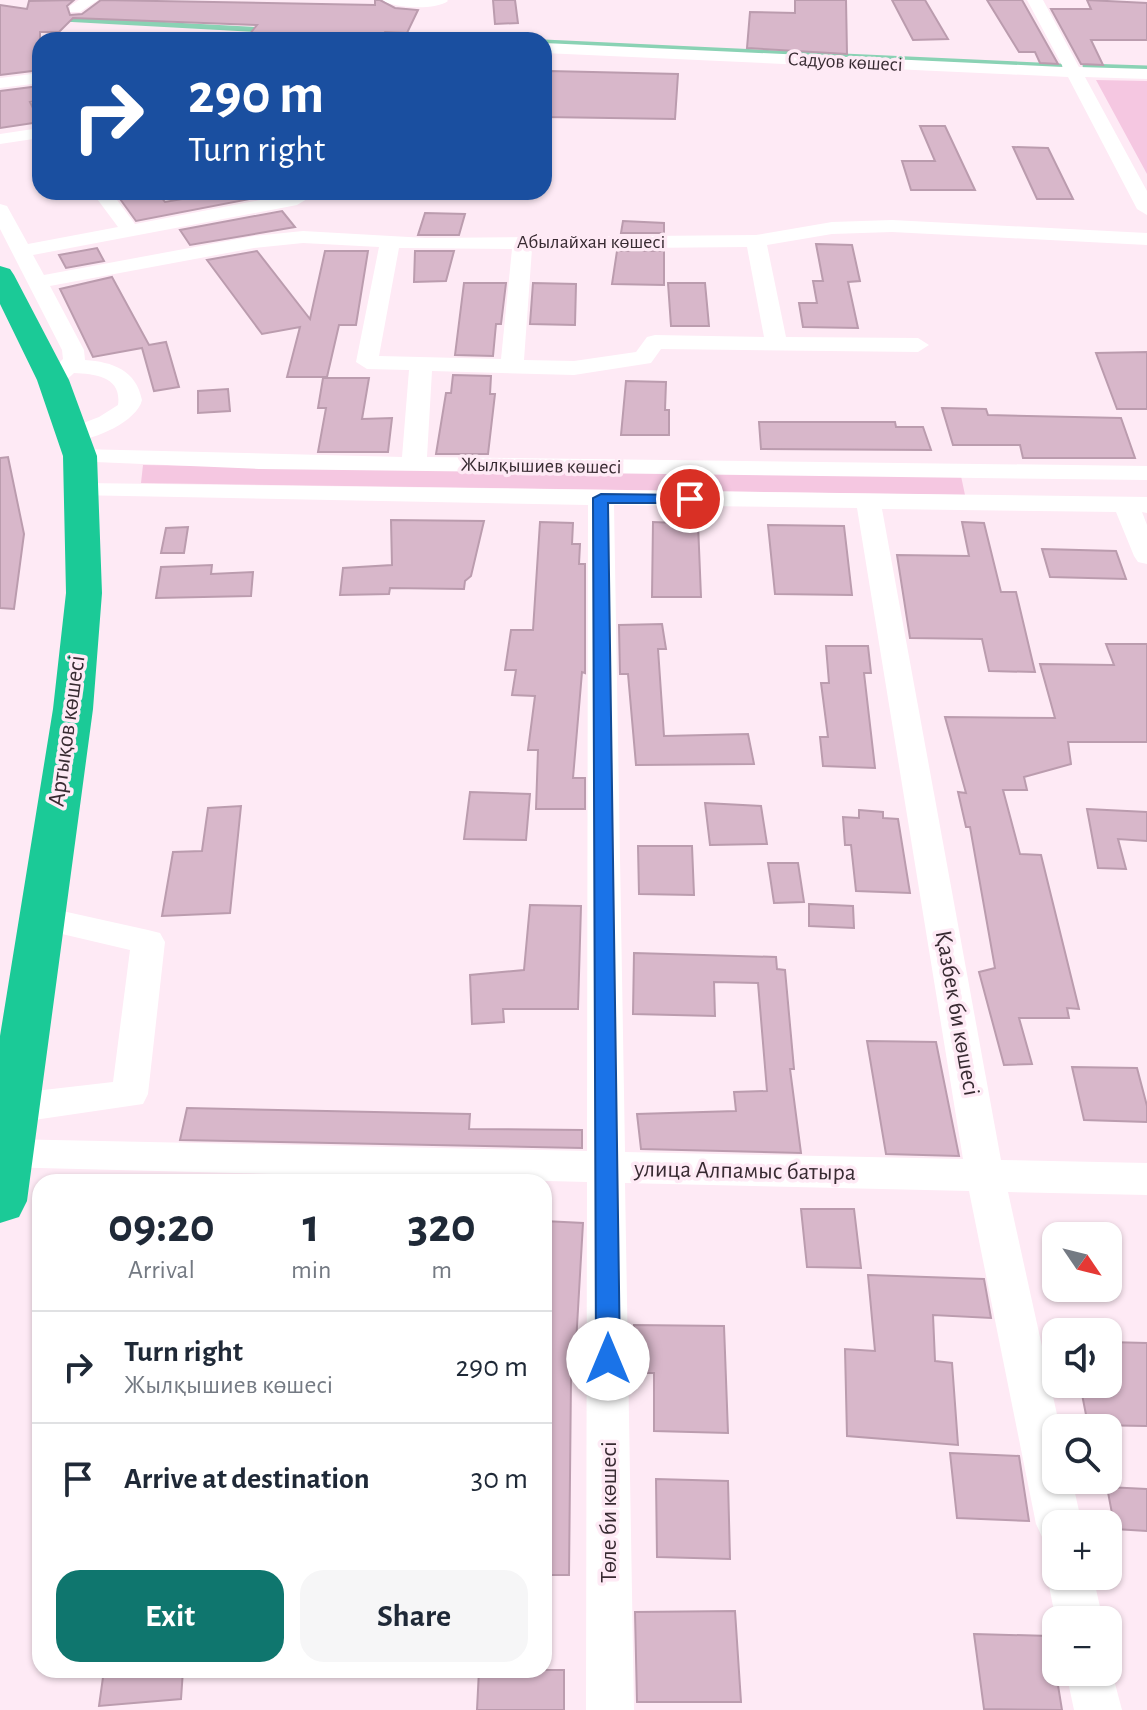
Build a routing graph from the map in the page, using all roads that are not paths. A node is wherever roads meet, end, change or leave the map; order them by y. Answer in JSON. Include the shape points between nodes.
{"nodes":[{"id":1,"x":90,"y":0,"type":"edge"},
{"id":2,"x":391,"y":0,"type":"edge"},
{"id":3,"x":1035,"y":0,"type":"edge"},
{"id":4,"x":440,"y":1,"type":"edge"},
{"id":5,"x":75,"y":9,"type":"dead end"},
{"id":6,"x":552,"y":48,"type":"edge"},
{"id":7,"x":1075,"y":73,"type":"junction"},
{"id":8,"x":1147,"y":74,"type":"edge"},
{"id":9,"x":32,"y":79,"type":"edge"},
{"id":10,"x":0,"y":83,"type":"edge"},
{"id":11,"x":32,"y":134,"type":"edge"},
{"id":12,"x":0,"y":139,"type":"edge"},
{"id":13,"x":107,"y":200,"type":"edge"},
{"id":14,"x":292,"y":200,"type":"edge"},
{"id":15,"x":1147,"y":209,"type":"edge"},
{"id":16,"x":0,"y":210,"type":"edge"},
{"id":17,"x":130,"y":230,"type":"junction"},
{"id":18,"x":1147,"y":239,"type":"edge"},
{"id":19,"x":756,"y":241,"type":"junction"},
{"id":20,"x":523,"y":242,"type":"junction"},
{"id":21,"x":390,"y":244,"type":"junction"},
{"id":22,"x":20,"y":269,"type":"edge"},
{"id":23,"x":776,"y":343,"type":"junction"},
{"id":24,"x":918,"y":345,"type":"dead end"},
{"id":25,"x":421,"y":363,"type":"junction"},
{"id":26,"x":512,"y":366,"type":"junction"},
{"id":27,"x":62,"y":373,"type":"junction"},
{"id":28,"x":79,"y":460,"type":"junction"},
{"id":29,"x":414,"y":464,"type":"junction"},
{"id":30,"x":1147,"y":473,"type":"edge"},
{"id":31,"x":601,"y":498,"type":"junction"},
{"id":32,"x":868,"y":500,"type":"junction"},
{"id":33,"x":1136,"y":505,"type":"edge"},
{"id":34,"x":1147,"y":556,"type":"edge"},
{"id":35,"x":40,"y":918,"type":"junction"},
{"id":36,"x":7,"y":1109,"type":"edge"},
{"id":37,"x":6,"y":1154,"type":"junction"},
{"id":38,"x":606,"y":1168,"type":"junction"},
{"id":39,"x":985,"y":1176,"type":"junction"},
{"id":40,"x":1147,"y":1179,"type":"edge"},
{"id":41,"x":0,"y":1201,"type":"edge"},
{"id":42,"x":1056,"y":1510,"type":"edge"},
{"id":43,"x":1093,"y":1686,"type":"edge"},
{"id":44,"x":610,"y":1710,"type":"edge"},
{"id":45,"x":1098,"y":1710,"type":"edge"}],
"edges":[{"from":1,"to":5,"type":"street"},
{"from":2,"to":4,"type":"street"},
{"from":3,"to":7,"type":"street"},
{"from":6,"to":7,"type":"street","name":"Садуов көшесі"},
{"from":7,"to":8,"type":"street","name":"Садуов көшесі"},
{"from":7,"to":15,"type":"street"},
{"from":9,"to":10,"type":"street"},
{"from":11,"to":12,"type":"street"},
{"from":13,"to":17,"type":"street"},
{"from":14,"to":17,"type":"street"},
{"from":16,"to":22,"type":"street"},
{"from":17,"to":22,"type":"street","via":[[58,244]]},
{"from":18,"to":19,"type":"street","name":"Абылайхан көшесі","via":[[892,226],[832,228]]},
{"from":19,"to":20,"type":"street","name":"Абылайхан көшесі"},
{"from":19,"to":23,"type":"street"},
{"from":20,"to":21,"type":"street","name":"Абылайхан көшесі"},
{"from":20,"to":26,"type":"street"},
{"from":21,"to":22,"type":"street","name":"Абылайхан көшесі","via":[[303,237]]},
{"from":21,"to":25,"type":"street","via":[[367,362]]},
{"from":22,"to":27,"type":"highway","name":"Артықов көшесі"},
{"from":23,"to":24,"type":"street"},
{"from":23,"to":26,"type":"street","via":[[655,342],[643,358],[574,368]]},
{"from":25,"to":26,"type":"street"},
{"from":25,"to":29,"type":"street"},
{"from":27,"to":28,"type":"highway","name":"Артықов көшесі"},
{"from":27,"to":28,"type":"street","via":[[110,370],[126,382],[131,401]]},
{"from":28,"to":29,"type":"street","name":"Жылқышиев көшесі"},
{"from":28,"to":31,"type":"street","name":"Жылқышиев көшесі"},
{"from":28,"to":35,"type":"highway","name":"Артықов көшесі","via":[[84,593]]},
{"from":29,"to":30,"type":"street","name":"Жылқышиев көшесі"},
{"from":31,"to":32,"type":"street","name":"Жылқышиев көшесі"},
{"from":31,"to":38,"type":"street","name":"Төле би көшесі"},
{"from":32,"to":33,"type":"street","name":"Жылқышиев көшесі"},
{"from":32,"to":39,"type":"street","name":"Қазбек би көшесі"},
{"from":33,"to":34,"type":"street"},
{"from":35,"to":36,"type":"highway","name":"Артықов көшесі"},
{"from":35,"to":36,"type":"street","via":[[148,942],[130,1094]]},
{"from":36,"to":37,"type":"highway","name":"Артықов көшесі"},
{"from":37,"to":38,"type":"street","name":"улица Алпамыс батыра"},
{"from":37,"to":41,"type":"highway","name":"Артықов көшесі"},
{"from":38,"to":39,"type":"street","name":"улица Алпамыс батыра"},
{"from":38,"to":44,"type":"street","name":"Төле би көшесі"},
{"from":39,"to":40,"type":"street","name":"улица Алпамыс батыра"},
{"from":39,"to":42,"type":"street","name":"Қазбек би көшесі"},
{"from":43,"to":45,"type":"street"}]}
